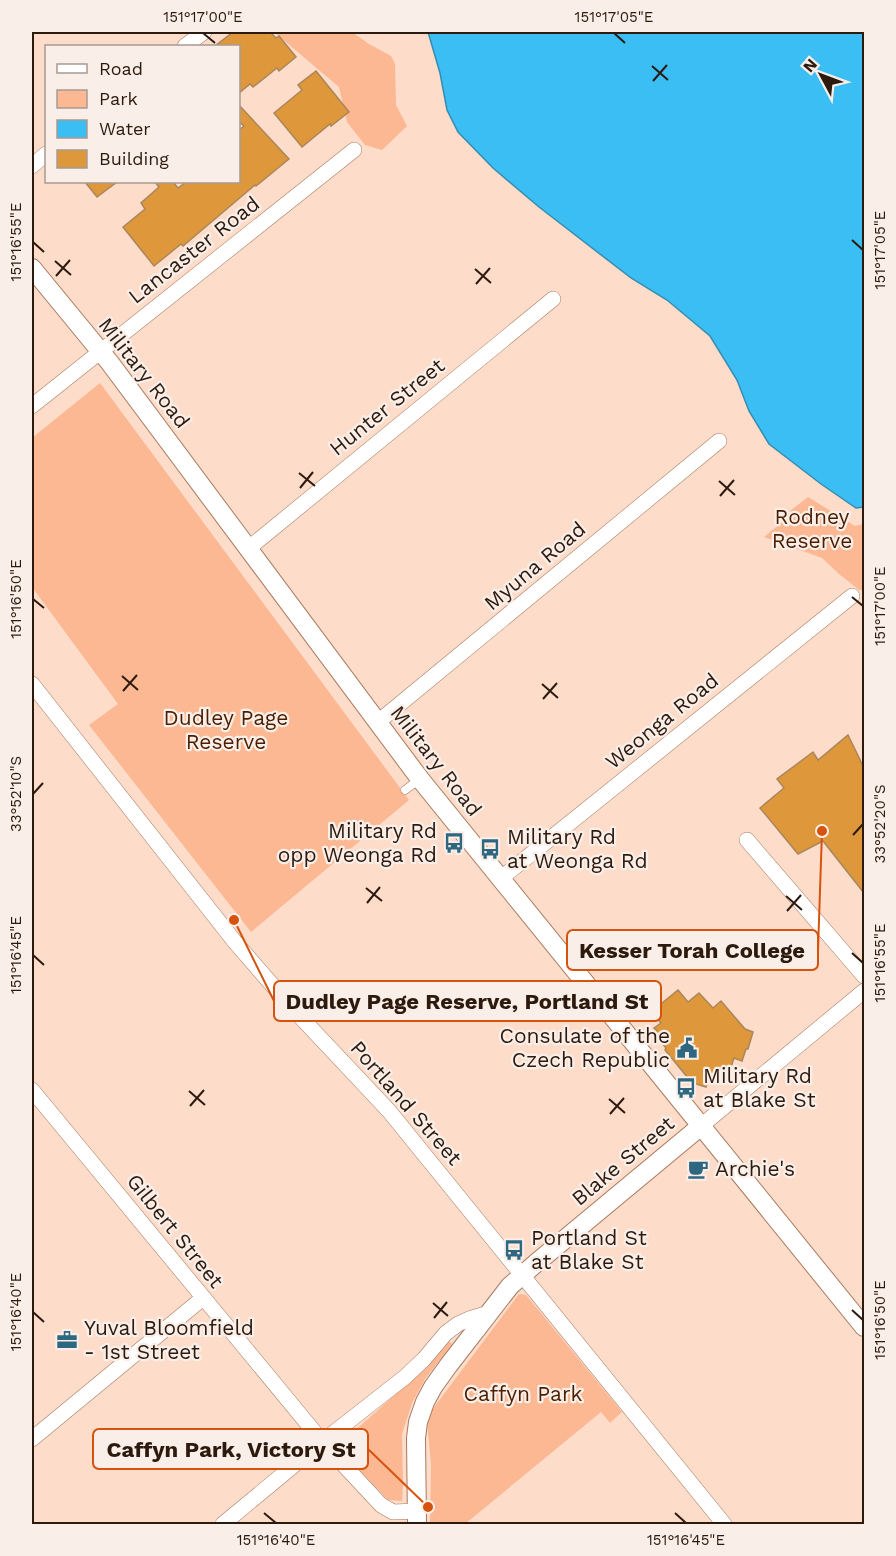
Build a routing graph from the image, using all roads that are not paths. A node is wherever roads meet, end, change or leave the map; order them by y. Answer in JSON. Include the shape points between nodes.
{"nodes":[{"id":1,"x":204,"y":32,"type":"edge"},
{"id":2,"x":186,"y":45,"type":"edge"},
{"id":3,"x":354,"y":150,"type":"dead end"},
{"id":4,"x":45,"y":155,"type":"edge"},
{"id":5,"x":32,"y":166,"type":"edge"},
{"id":6,"x":32,"y":268,"type":"edge"},
{"id":7,"x":553,"y":299,"type":"dead end"},
{"id":8,"x":100,"y":351,"type":"junction"},
{"id":9,"x":32,"y":406,"type":"edge"},
{"id":10,"x":719,"y":441,"type":"dead end"},
{"id":11,"x":249,"y":548,"type":"junction"},
{"id":12,"x":852,"y":596,"type":"dead end"},
{"id":13,"x":32,"y":684,"type":"edge"},
{"id":14,"x":378,"y":722,"type":"junction"},
{"id":15,"x":747,"y":840,"type":"dead end"},
{"id":16,"x":500,"y":879,"type":"junction"},
{"id":17,"x":864,"y":976,"type":"edge"},
{"id":18,"x":864,"y":991,"type":"edge"},
{"id":19,"x":32,"y":1090,"type":"edge"},
{"id":20,"x":701,"y":1126,"type":"junction"},
{"id":21,"x":522,"y":1275,"type":"junction"},
{"id":22,"x":203,"y":1298,"type":"junction"},
{"id":23,"x":489,"y":1313,"type":"junction"},
{"id":24,"x":864,"y":1327,"type":"edge"},
{"id":25,"x":32,"y":1439,"type":"edge"},
{"id":26,"x":322,"y":1442,"type":"junction"},
{"id":27,"x":417,"y":1518,"type":"edge"},
{"id":28,"x":222,"y":1524,"type":"edge"},
{"id":29,"x":724,"y":1524,"type":"edge"}],
"edges":[{"from":1,"to":2,"type":"street"},
{"from":3,"to":8,"type":"street","name":"Lancaster Road"},
{"from":4,"to":5,"type":"street"},
{"from":6,"to":8,"type":"street","name":"Military Road"},
{"from":7,"to":11,"type":"street","name":"Hunter Street"},
{"from":8,"to":9,"type":"street","name":"Lancaster Road"},
{"from":8,"to":11,"type":"street","name":"Military Road"},
{"from":10,"to":14,"type":"street","name":"Myuna Road"},
{"from":11,"to":14,"type":"street","name":"Military Road"},
{"from":12,"to":16,"type":"street","name":"Weonga Road"},
{"from":13,"to":21,"type":"street","name":"Portland Street","via":[[255,966],[389,1111]]},
{"from":14,"to":16,"type":"street","name":"Military Road","via":[[412,784]]},
{"from":15,"to":17,"type":"street"},
{"from":16,"to":20,"type":"street","name":"Military Road"},
{"from":18,"to":20,"type":"street","name":"Blake Street"},
{"from":19,"to":22,"type":"street","name":"Gilbert Street"},
{"from":20,"to":21,"type":"street","name":"Blake Street"},
{"from":20,"to":24,"type":"street","name":"Military Road"},
{"from":21,"to":23,"type":"street","name":"Blake Street"},
{"from":21,"to":29,"type":"street","name":"Portland Street"},
{"from":22,"to":25,"type":"street"},
{"from":22,"to":26,"type":"street","name":"Gilbert Street"},
{"from":23,"to":26,"type":"street","via":[[458,1324],[405,1377]]},
{"from":23,"to":27,"type":"street","name":"Blake Street","via":[[425,1402],[416,1437]]},
{"from":26,"to":27,"type":"street","name":"Gilbert Street","via":[[381,1505]]},
{"from":26,"to":28,"type":"street"}]}
